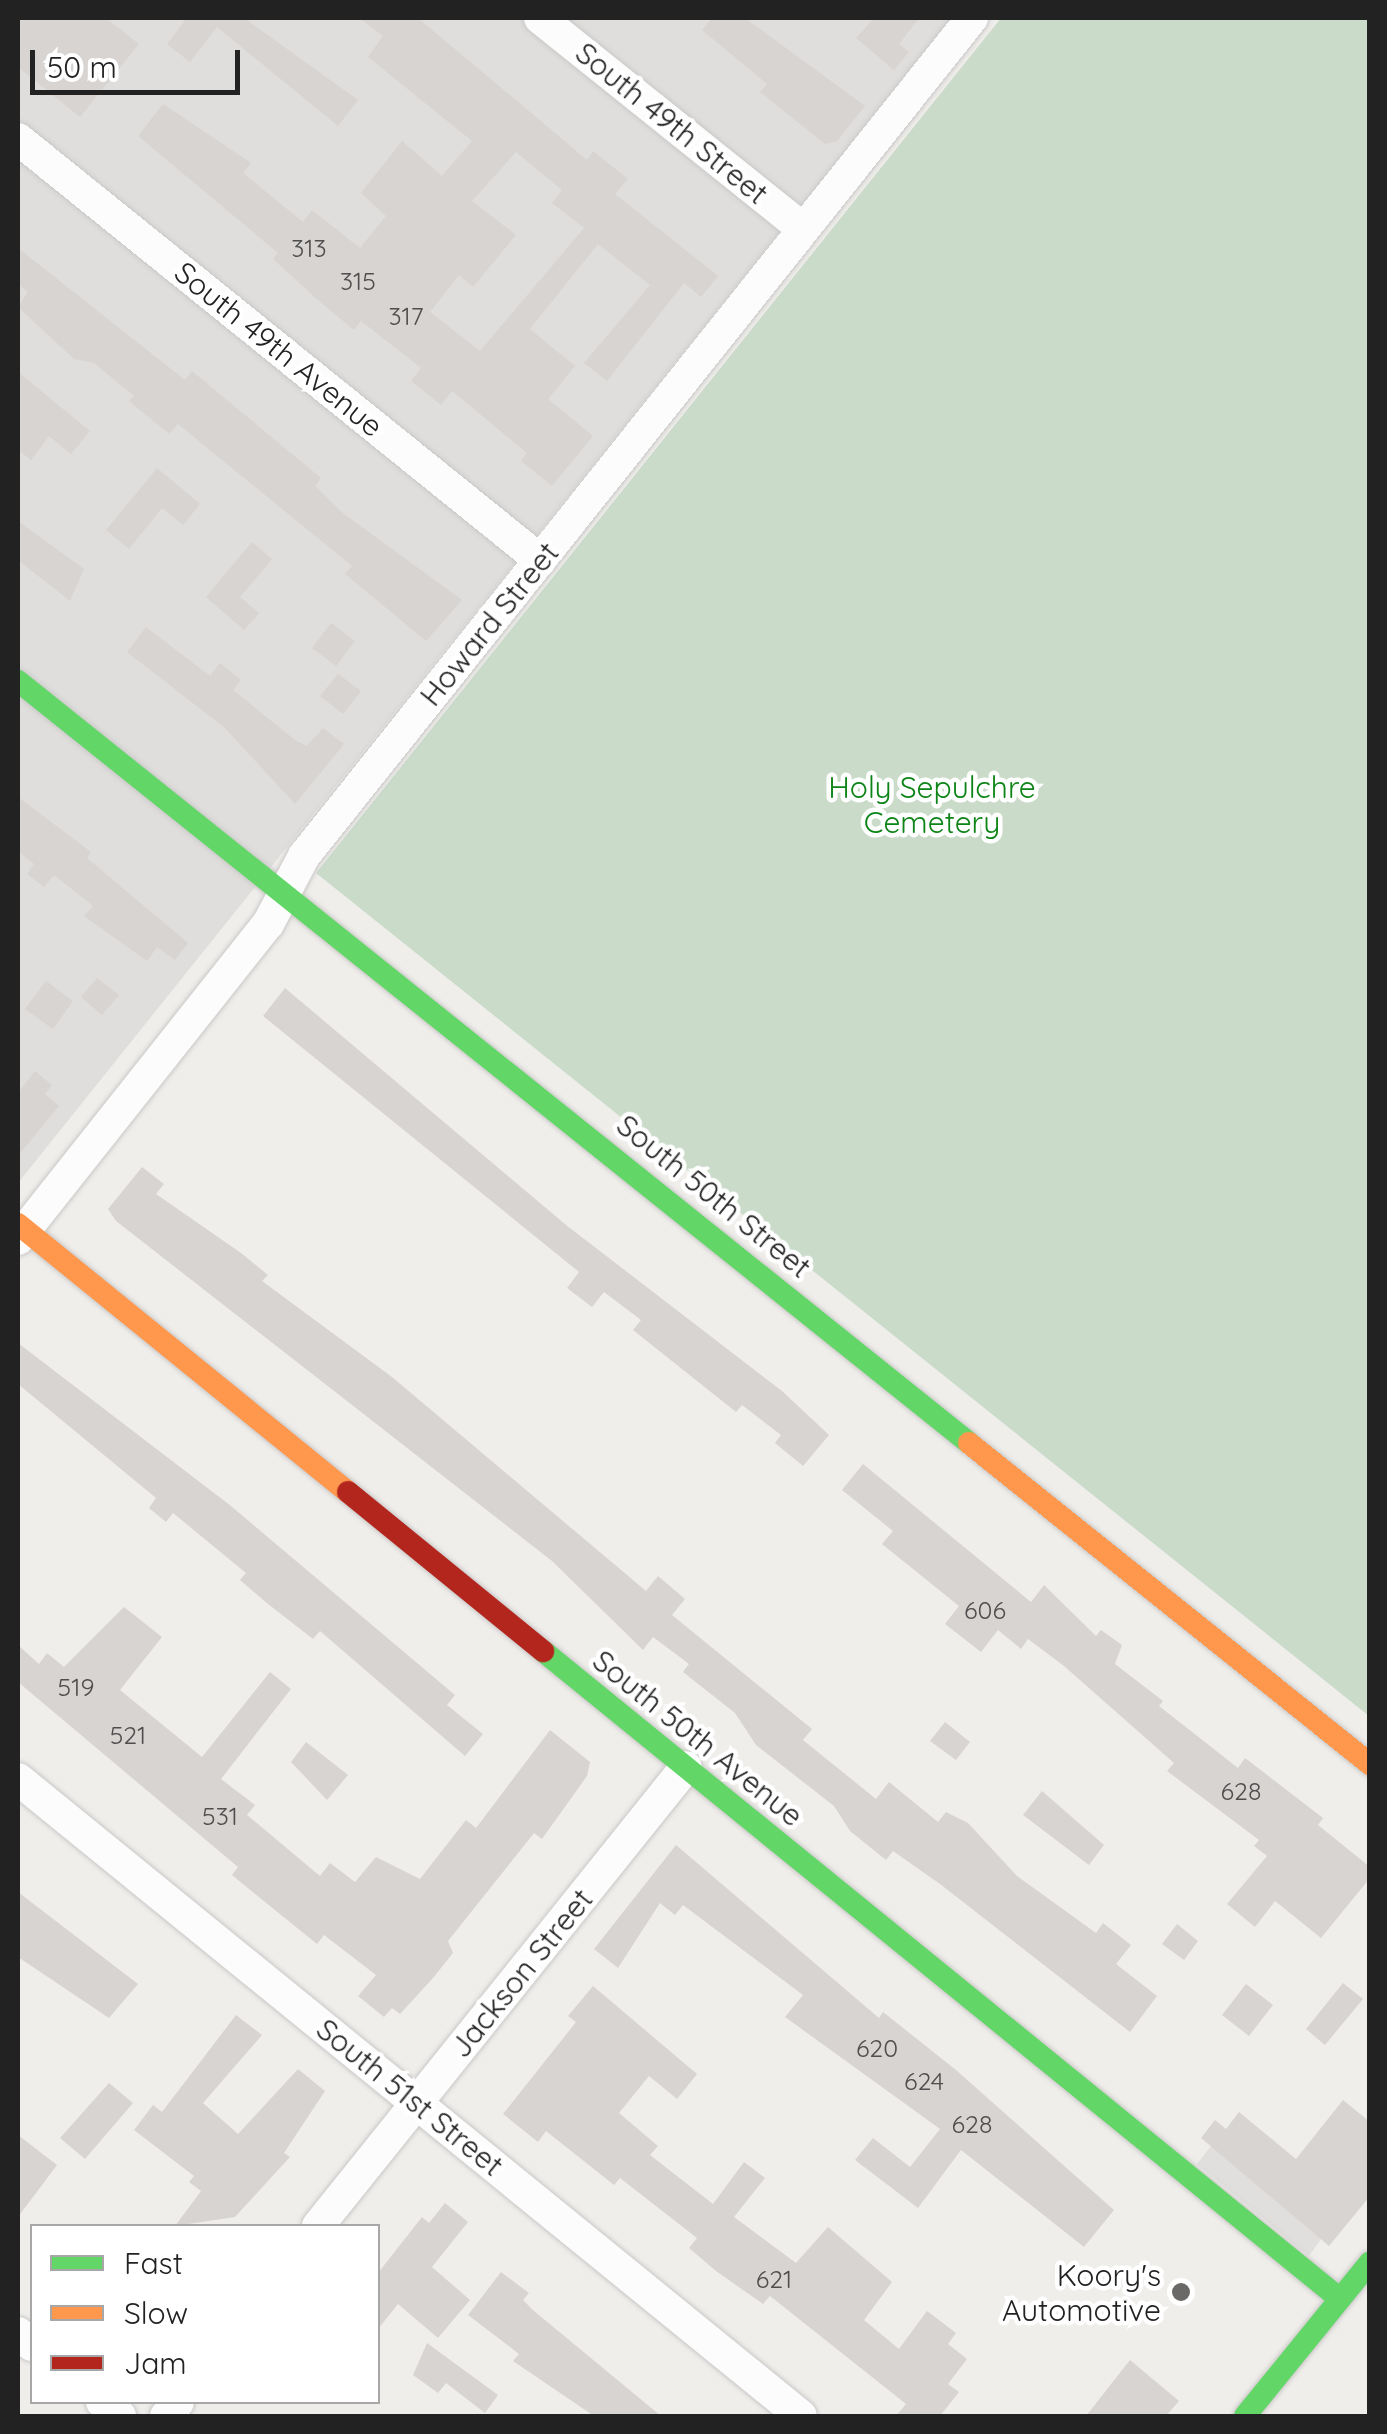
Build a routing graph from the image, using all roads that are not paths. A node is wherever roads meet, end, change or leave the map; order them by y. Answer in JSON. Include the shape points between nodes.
{"nodes":[{"id":1,"x":540,"y":18,"type":"edge"},
{"id":2,"x":972,"y":18,"type":"edge"},
{"id":3,"x":18,"y":139,"type":"edge"},
{"id":4,"x":803,"y":229,"type":"junction"},
{"id":5,"x":540,"y":560,"type":"junction"},
{"id":6,"x":18,"y":681,"type":"edge"},
{"id":7,"x":285,"y":893,"type":"junction"},
{"id":8,"x":20,"y":1231,"type":"edge"},
{"id":9,"x":1370,"y":1764,"type":"edge"},
{"id":10,"x":686,"y":1767,"type":"junction"},
{"id":11,"x":18,"y":1778,"type":"edge"},
{"id":12,"x":417,"y":2102,"type":"junction"},
{"id":13,"x":320,"y":2224,"type":"edge"},
{"id":14,"x":1370,"y":2262,"type":"edge"},
{"id":15,"x":1340,"y":2299,"type":"junction"},
{"id":16,"x":800,"y":2416,"type":"edge"},
{"id":17,"x":1245,"y":2416,"type":"edge"}],
"edges":[{"from":1,"to":4,"type":"street","name":"South 49th Street"},
{"from":2,"to":4,"type":"street","name":"Howard Street"},
{"from":3,"to":5,"type":"street","name":"South 49th Avenue"},
{"from":4,"to":5,"type":"street","name":"Howard Street"},
{"from":5,"to":7,"type":"street","name":"Howard Street","via":[[304,856]]},
{"from":6,"to":7,"type":"main road","name":"South 50th Street"},
{"from":7,"to":8,"type":"street","name":"Howard Street","via":[[268,924]]},
{"from":7,"to":9,"type":"main road","name":"South 50th Street"},
{"from":8,"to":10,"type":"main road","name":"South 50th Avenue"},
{"from":10,"to":12,"type":"street","name":"Jackson Street"},
{"from":10,"to":15,"type":"main road","name":"South 50th Avenue"},
{"from":11,"to":12,"type":"street","name":"South 51st Street"},
{"from":12,"to":13,"type":"street","name":"Jackson Street"},
{"from":12,"to":16,"type":"street","name":"South 51st Street"},
{"from":14,"to":15,"type":"main road"},
{"from":15,"to":17,"type":"main road"}]}
